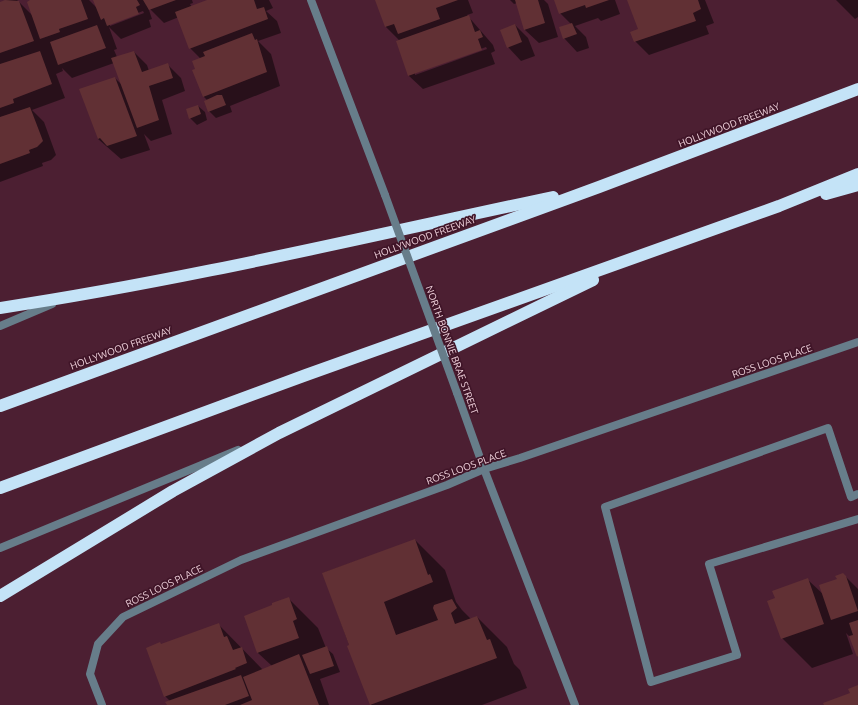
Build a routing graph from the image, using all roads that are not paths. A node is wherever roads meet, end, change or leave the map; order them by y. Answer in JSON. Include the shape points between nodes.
{"nodes":[{"id":1,"x":311,"y":0,"type":"edge"},
{"id":2,"x":858,"y":89,"type":"edge"},
{"id":3,"x":858,"y":174,"type":"edge"},
{"id":4,"x":858,"y":185,"type":"edge"},
{"id":5,"x":599,"y":187,"type":"junction"},
{"id":6,"x":778,"y":206,"type":"junction"},
{"id":7,"x":650,"y":253,"type":"junction"},
{"id":8,"x":84,"y":295,"type":"junction"},
{"id":9,"x":0,"y":308,"type":"edge"},
{"id":10,"x":0,"y":326,"type":"edge"},
{"id":11,"x":858,"y":342,"type":"edge"},
{"id":12,"x":0,"y":406,"type":"edge"},
{"id":13,"x":278,"y":433,"type":"junction"},
{"id":14,"x":484,"y":469,"type":"junction"},
{"id":15,"x":0,"y":488,"type":"edge"},
{"id":16,"x":858,"y":494,"type":"edge"},
{"id":17,"x":858,"y":519,"type":"edge"},
{"id":18,"x":0,"y":548,"type":"edge"},
{"id":19,"x":0,"y":596,"type":"edge"},
{"id":20,"x":102,"y":705,"type":"edge"},
{"id":21,"x":576,"y":705,"type":"edge"}],
"edges":[{"from":1,"to":14,"type":"street","name":"NORTH BONNIE BRAE STREET","bridge":true},
{"from":2,"to":5,"type":"highway","name":"HOLLYWOOD FREEWAY"},
{"from":3,"to":6,"type":"highway"},
{"from":4,"to":6,"type":"highway"},
{"from":5,"to":8,"type":"highway","via":[[264,261]]},
{"from":5,"to":12,"type":"highway","name":"HOLLYWOOD FREEWAY"},
{"from":6,"to":7,"type":"highway"},
{"from":7,"to":13,"type":"highway"},
{"from":7,"to":15,"type":"highway"},
{"from":8,"to":9,"type":"highway"},
{"from":8,"to":10,"type":"street","via":[[43,307]]},
{"from":11,"to":14,"type":"street","name":"ROSS LOOS PLACE"},
{"from":13,"to":18,"type":"street"},
{"from":13,"to":19,"type":"highway","via":[[173,491]]},
{"from":14,"to":20,"type":"street","name":"ROSS LOOS PLACE","via":[[447,485],[241,560],[123,617],[98,644],[90,674]]},
{"from":14,"to":21,"type":"street","name":"NORTH BONNIE BRAE STREET"},
{"from":16,"to":17,"type":"street","via":[[851,497],[828,428],[605,507],[651,682],[737,655],[709,564]]}]}
